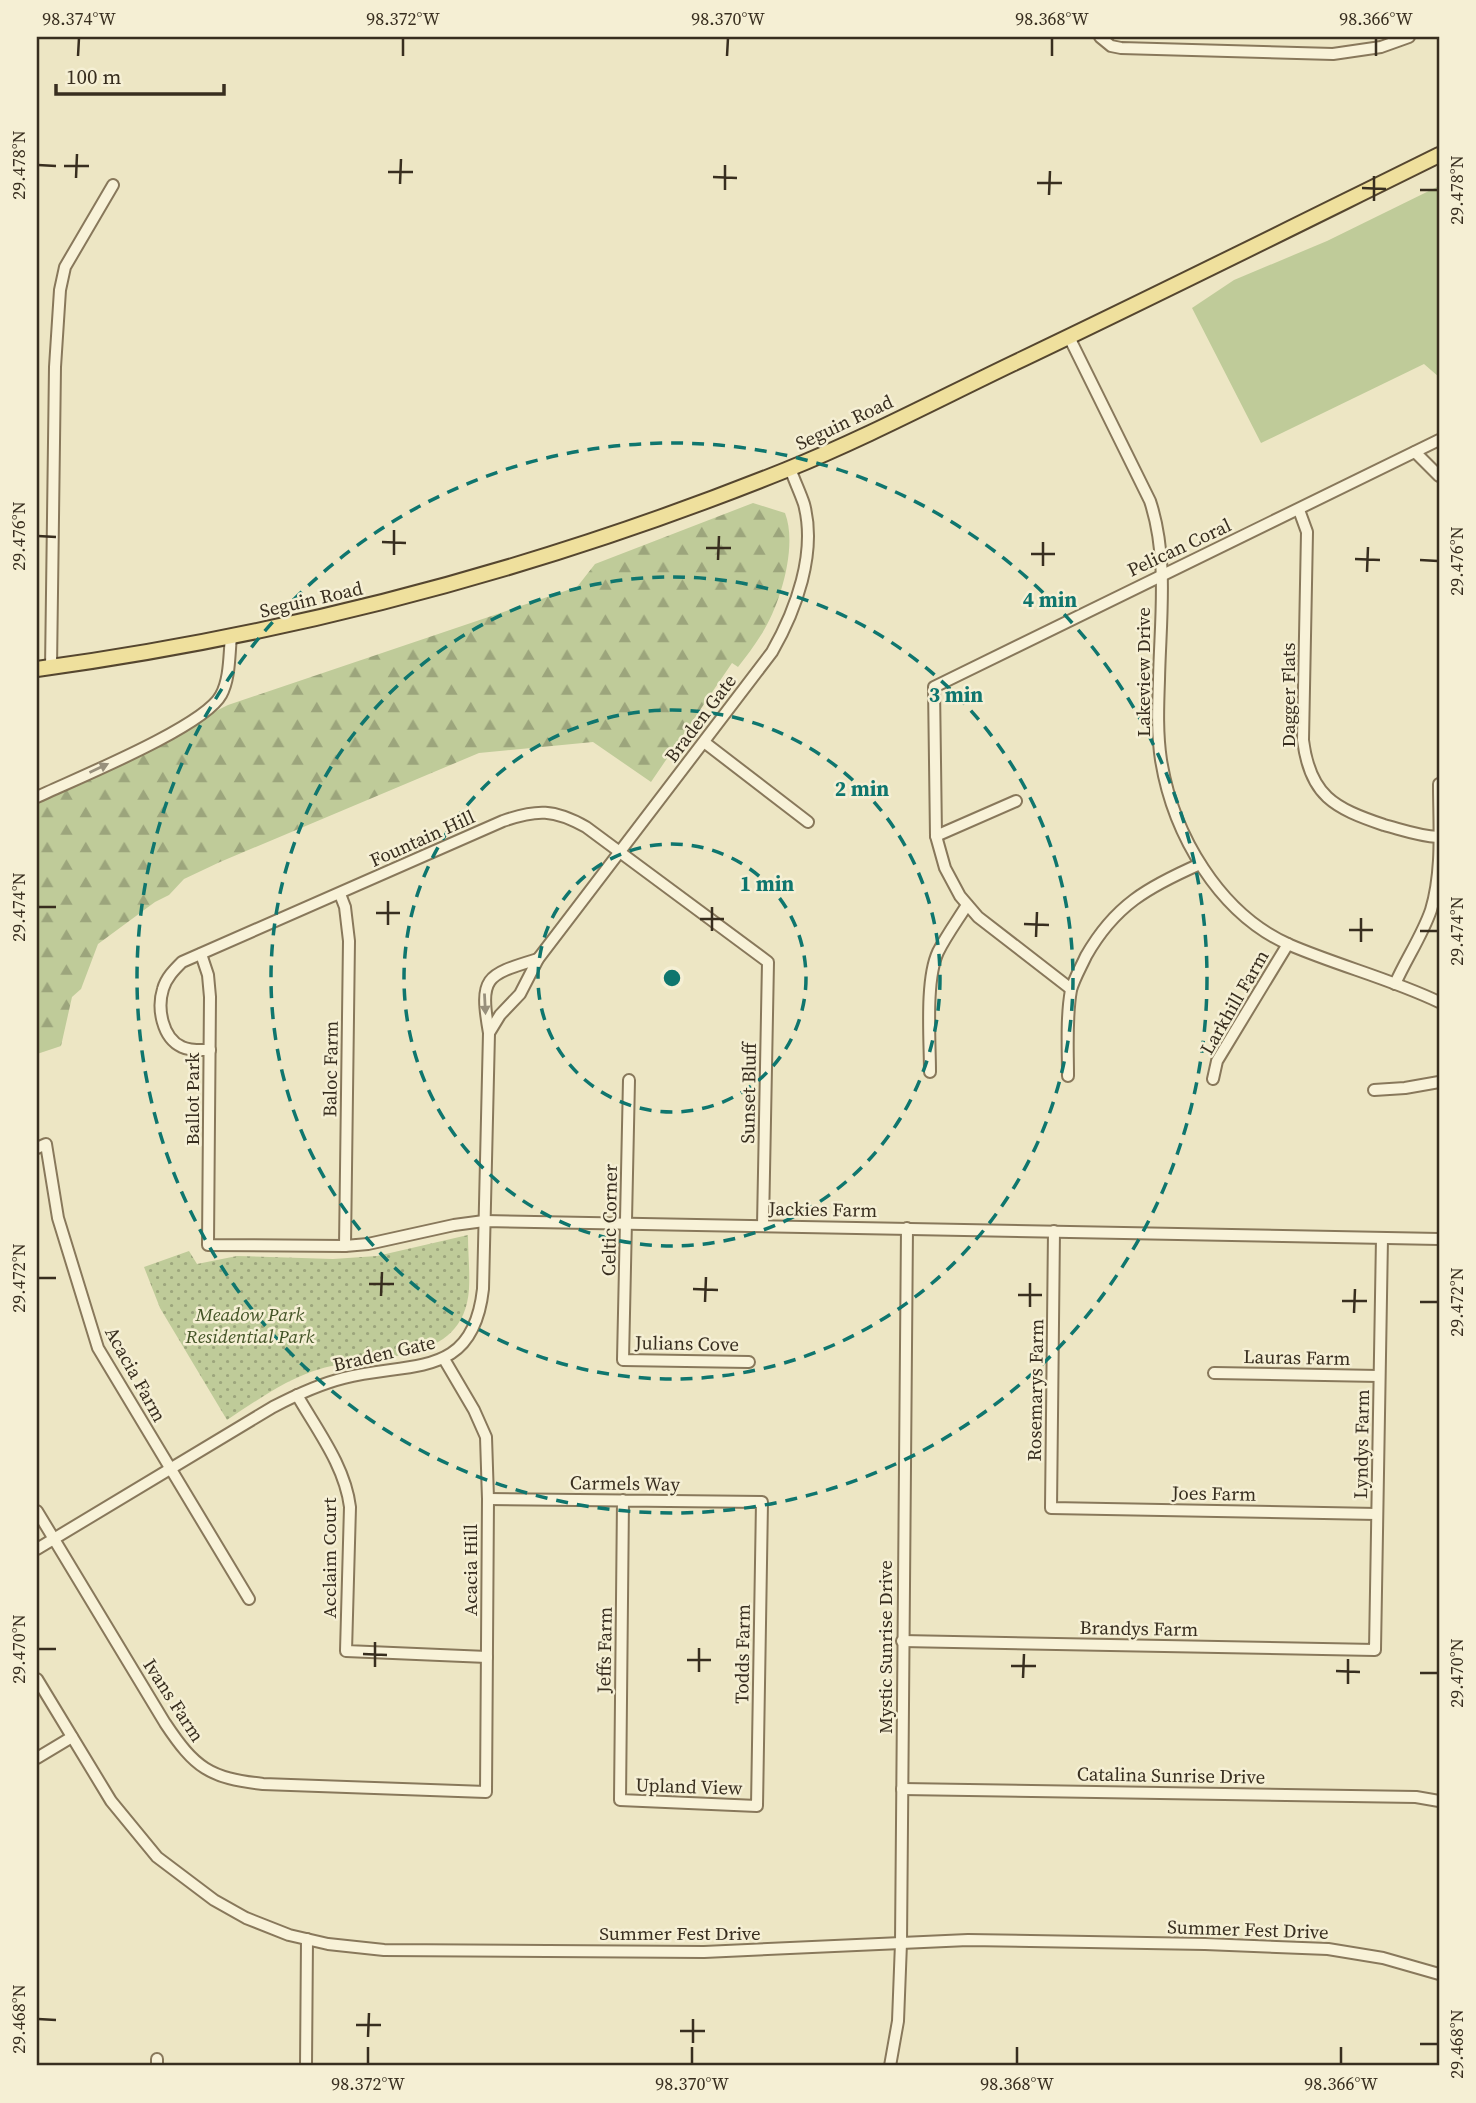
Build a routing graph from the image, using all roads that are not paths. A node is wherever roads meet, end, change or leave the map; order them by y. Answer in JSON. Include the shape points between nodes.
{"nodes":[{"id":1,"x":1409,"y":37,"type":"edge"},
{"id":2,"x":1102,"y":39,"type":"edge"},
{"id":3,"x":1439,"y":155,"type":"edge"},
{"id":4,"x":113,"y":185,"type":"dead end"},
{"id":5,"x":1069,"y":337,"type":"junction"},
{"id":6,"x":1439,"y":440,"type":"edge"},
{"id":7,"x":1415,"y":452,"type":"junction"},
{"id":8,"x":790,"y":468,"type":"junction"},
{"id":9,"x":1439,"y":476,"type":"edge"},
{"id":10,"x":1299,"y":510,"type":"junction"},
{"id":11,"x":1161,"y":575,"type":"junction"},
{"id":12,"x":231,"y":636,"type":"junction"},
{"id":13,"x":44,"y":668,"type":"edge"},
{"id":14,"x":704,"y":742,"type":"junction"},
{"id":15,"x":1439,"y":784,"type":"edge"},
{"id":16,"x":37,"y":797,"type":"edge"},
{"id":17,"x":1016,"y":801,"type":"dead end"},
{"id":18,"x":808,"y":822,"type":"dead end"},
{"id":19,"x":936,"y":836,"type":"junction"},
{"id":20,"x":1438,"y":837,"type":"edge"},
{"id":21,"x":620,"y":853,"type":"junction"},
{"id":22,"x":1200,"y":864,"type":"junction"},
{"id":23,"x":340,"y":894,"type":"junction"},
{"id":24,"x":967,"y":905,"type":"junction"},
{"id":25,"x":1289,"y":944,"type":"junction"},
{"id":26,"x":201,"y":954,"type":"junction"},
{"id":27,"x":538,"y":959,"type":"junction"},
{"id":28,"x":768,"y":962,"type":"joint"},
{"id":29,"x":1395,"y":984,"type":"junction"},
{"id":30,"x":1071,"y":989,"type":"junction"},
{"id":31,"x":1439,"y":1002,"type":"edge"},
{"id":32,"x":489,"y":1033,"type":"junction"},
{"id":33,"x":209,"y":1050,"type":"junction"},
{"id":34,"x":930,"y":1072,"type":"dead end"},
{"id":35,"x":1068,"y":1076,"type":"dead end"},
{"id":36,"x":1213,"y":1079,"type":"dead end"},
{"id":37,"x":629,"y":1080,"type":"dead end"},
{"id":38,"x":1439,"y":1082,"type":"edge"},
{"id":39,"x":1374,"y":1090,"type":"dead end"},
{"id":40,"x":41,"y":1146,"type":"edge"},
{"id":41,"x":484,"y":1221,"type":"junction"},
{"id":42,"x":627,"y":1223,"type":"junction"},
{"id":43,"x":763,"y":1225,"type":"junction"},
{"id":44,"x":907,"y":1228,"type":"junction"},
{"id":45,"x":1054,"y":1231,"type":"junction"},
{"id":46,"x":1382,"y":1238,"type":"junction"},
{"id":47,"x":1439,"y":1239,"type":"edge"},
{"id":48,"x":208,"y":1245,"type":"joint"},
{"id":49,"x":345,"y":1247,"type":"junction"},
{"id":50,"x":444,"y":1359,"type":"junction"},
{"id":51,"x":624,"y":1360,"type":"joint"},
{"id":52,"x":749,"y":1362,"type":"dead end"},
{"id":53,"x":1214,"y":1373,"type":"dead end"},
{"id":54,"x":1379,"y":1376,"type":"junction"},
{"id":55,"x":297,"y":1395,"type":"junction"},
{"id":56,"x":170,"y":1469,"type":"junction"},
{"id":57,"x":488,"y":1499,"type":"junction"},
{"id":58,"x":623,"y":1500,"type":"junction"},
{"id":59,"x":762,"y":1502,"type":"joint"},
{"id":60,"x":1051,"y":1508,"type":"joint"},
{"id":61,"x":37,"y":1511,"type":"edge"},
{"id":62,"x":1377,"y":1514,"type":"junction"},
{"id":63,"x":54,"y":1539,"type":"junction"},
{"id":64,"x":37,"y":1549,"type":"edge"},
{"id":65,"x":249,"y":1599,"type":"dead end"},
{"id":66,"x":902,"y":1641,"type":"junction"},
{"id":67,"x":1375,"y":1650,"type":"joint"},
{"id":68,"x":487,"y":1657,"type":"junction"},
{"id":69,"x":37,"y":1679,"type":"edge"},
{"id":70,"x":72,"y":1737,"type":"junction"},
{"id":71,"x":37,"y":1758,"type":"edge"},
{"id":72,"x":902,"y":1788,"type":"junction"},
{"id":73,"x":486,"y":1792,"type":"joint"},
{"id":74,"x":620,"y":1800,"type":"joint"},
{"id":75,"x":1439,"y":1801,"type":"edge"},
{"id":76,"x":757,"y":1806,"type":"joint"},
{"id":77,"x":307,"y":1939,"type":"junction"},
{"id":78,"x":901,"y":1942,"type":"junction"},
{"id":79,"x":1439,"y":1974,"type":"edge"},
{"id":80,"x":306,"y":2066,"type":"edge"},
{"id":81,"x":890,"y":2066,"type":"edge"}],
"edges":[{"from":1,"to":2,"type":"street","via":[[1381,47],[1333,54],[1121,48]]},
{"from":3,"to":5,"type":"main road","name":"Seguin Road"},
{"from":4,"to":13,"type":"street","via":[[65,267],[60,290]]},
{"from":5,"to":8,"type":"main road","name":"Seguin Road"},
{"from":5,"to":11,"type":"street","name":"Lakeview Drive","via":[[1150,501],[1157,522]]},
{"from":6,"to":7,"type":"street","name":"Pelican Coral"},
{"from":7,"to":9,"type":"street"},
{"from":7,"to":10,"type":"street","name":"Pelican Coral"},
{"from":8,"to":12,"type":"main road","name":"Seguin Road","via":[[511,568],[329,616]]},
{"from":8,"to":14,"type":"street","name":"Braden Gate","via":[[807,528],[805,562],[794,604],[772,652]]},
{"from":10,"to":11,"type":"street","name":"Pelican Coral"},
{"from":10,"to":20,"type":"street","name":"Dagger Flats","via":[[1307,532],[1303,740],[1310,773],[1322,792],[1355,815],[1419,836]]},
{"from":11,"to":19,"type":"street","name":"Pelican Coral","via":[[934,687]]},
{"from":11,"to":22,"type":"street","name":"Lakeview Drive","via":[[1161,761],[1177,817]]},
{"from":12,"to":13,"type":"main road","name":"Seguin Road"},
{"from":16,"to":12,"type":"street","one_way":true,"via":[[207,712],[222,694]]},
{"from":14,"to":18,"type":"street"},
{"from":14,"to":21,"type":"street","name":"Braden Gate"},
{"from":15,"to":20,"type":"street"},
{"from":17,"to":19,"type":"street"},
{"from":19,"to":24,"type":"street","via":[[945,868]]},
{"from":20,"to":29,"type":"street","via":[[1438,877],[1431,909]]},
{"from":21,"to":23,"type":"street","name":"Fountain Hill","via":[[571,818],[557,813],[524,814]]},
{"from":21,"to":27,"type":"street","name":"Braden Gate"},
{"from":21,"to":28,"type":"street","name":"Fountain Hill"},
{"from":22,"to":25,"type":"street","name":"Lakeview Drive","via":[[1236,907]]},
{"from":22,"to":30,"type":"street","via":[[1154,886],[1117,913],[1091,948]]},
{"from":23,"to":26,"type":"street","name":"Fountain Hill"},
{"from":23,"to":49,"type":"street","name":"Baloc Farm","via":[[349,941]]},
{"from":24,"to":30,"type":"street"},
{"from":24,"to":34,"type":"street","via":[[934,967]]},
{"from":25,"to":29,"type":"street","name":"Lakeview Drive"},
{"from":25,"to":36,"type":"street","name":"Larkhill Farm","via":[[1217,1060]]},
{"from":26,"to":33,"type":"street","name":"Ballot Park","via":[[210,997]]},
{"from":26,"to":33,"type":"street","name":"Fountain Hill","via":[[182,962],[163,986],[162,1019],[170,1038],[183,1048]]},
{"from":27,"to":32,"type":"street","name":"Braden Gate","via":[[520,994]]},
{"from":27,"to":32,"type":"street","name":"Braden Gate","one_way":true,"via":[[490,979],[484,1007]]},
{"from":28,"to":43,"type":"street","name":"Sunset Bluff"},
{"from":29,"to":31,"type":"street","name":"Lakeview Drive"},
{"from":30,"to":35,"type":"street"},
{"from":32,"to":41,"type":"street","name":"Braden Gate"},
{"from":33,"to":48,"type":"street","name":"Ballot Park"},
{"from":37,"to":42,"type":"street","name":"Celtic Corner"},
{"from":38,"to":39,"type":"street"},
{"from":40,"to":56,"type":"street","name":"Acacia Farm","via":[[98,1348]]},
{"from":41,"to":42,"type":"street","name":"Jackies Farm"},
{"from":41,"to":49,"type":"street","name":"Jackies Farm"},
{"from":41,"to":50,"type":"street","name":"Braden Gate","via":[[481,1310],[463,1345]]},
{"from":42,"to":43,"type":"street","name":"Jackies Farm"},
{"from":42,"to":51,"type":"street","name":"Celtic Corner"},
{"from":43,"to":44,"type":"street","name":"Jackies Farm"},
{"from":44,"to":45,"type":"street","name":"Jackies Farm"},
{"from":44,"to":66,"type":"street","name":"Mystic Sunrise Drive"},
{"from":45,"to":46,"type":"street","name":"Jackies Farm"},
{"from":45,"to":60,"type":"street","name":"Rosemarys Farm"},
{"from":46,"to":47,"type":"street","name":"Jackies Farm"},
{"from":46,"to":54,"type":"street","name":"Lyndys Farm"},
{"from":48,"to":49,"type":"street","name":"Jackies Farm"},
{"from":50,"to":55,"type":"street","name":"Braden Gate","via":[[344,1378]]},
{"from":50,"to":57,"type":"street","name":"Acacia Hill","via":[[486,1437]]},
{"from":51,"to":52,"type":"street","name":"Julians Cove"},
{"from":53,"to":54,"type":"street","name":"Lauras Farm"},
{"from":54,"to":62,"type":"street","name":"Lyndys Farm"},
{"from":55,"to":56,"type":"street","name":"Braden Gate"},
{"from":55,"to":68,"type":"street","name":"Acclaim Court","via":[[348,1491],[346,1651]]},
{"from":56,"to":63,"type":"street","name":"Braden Gate"},
{"from":56,"to":65,"type":"street","name":"Acacia Farm"},
{"from":57,"to":58,"type":"street","name":"Carmels Way"},
{"from":57,"to":68,"type":"street","name":"Acacia Hill"},
{"from":58,"to":59,"type":"street","name":"Carmels Way"},
{"from":58,"to":74,"type":"street","name":"Jeffs Farm"},
{"from":59,"to":76,"type":"street","name":"Todds Farm"},
{"from":60,"to":62,"type":"street","name":"Joes Farm"},
{"from":61,"to":63,"type":"street","name":"Ivans Farm"},
{"from":62,"to":67,"type":"street","name":"Lyndys Farm"},
{"from":63,"to":64,"type":"street","name":"Braden Gate"},
{"from":63,"to":73,"type":"street","name":"Ivans Farm","via":[[165,1723],[204,1768],[231,1780],[263,1784]]},
{"from":66,"to":67,"type":"street","name":"Brandys Farm"},
{"from":66,"to":72,"type":"street","name":"Mystic Sunrise Drive"},
{"from":68,"to":73,"type":"street","name":"Acacia Hill"},
{"from":69,"to":70,"type":"street","name":"Summer Fest Drive"},
{"from":70,"to":71,"type":"street"},
{"from":70,"to":77,"type":"street","name":"Summer Fest Drive","via":[[111,1801],[158,1857],[246,1918]]},
{"from":72,"to":75,"type":"street","name":"Catalina Sunrise Drive"},
{"from":72,"to":78,"type":"street","name":"Mystic Sunrise Drive"},
{"from":74,"to":76,"type":"street","name":"Upland View"},
{"from":77,"to":78,"type":"street","name":"Summer Fest Drive","via":[[384,1950],[793,1949]]},
{"from":77,"to":80,"type":"street"},
{"from":78,"to":79,"type":"street","name":"Summer Fest Drive","via":[[1278,1946],[1383,1958]]},
{"from":78,"to":81,"type":"street","name":"Mystic Sunrise Drive","via":[[898,2021]]}]}
